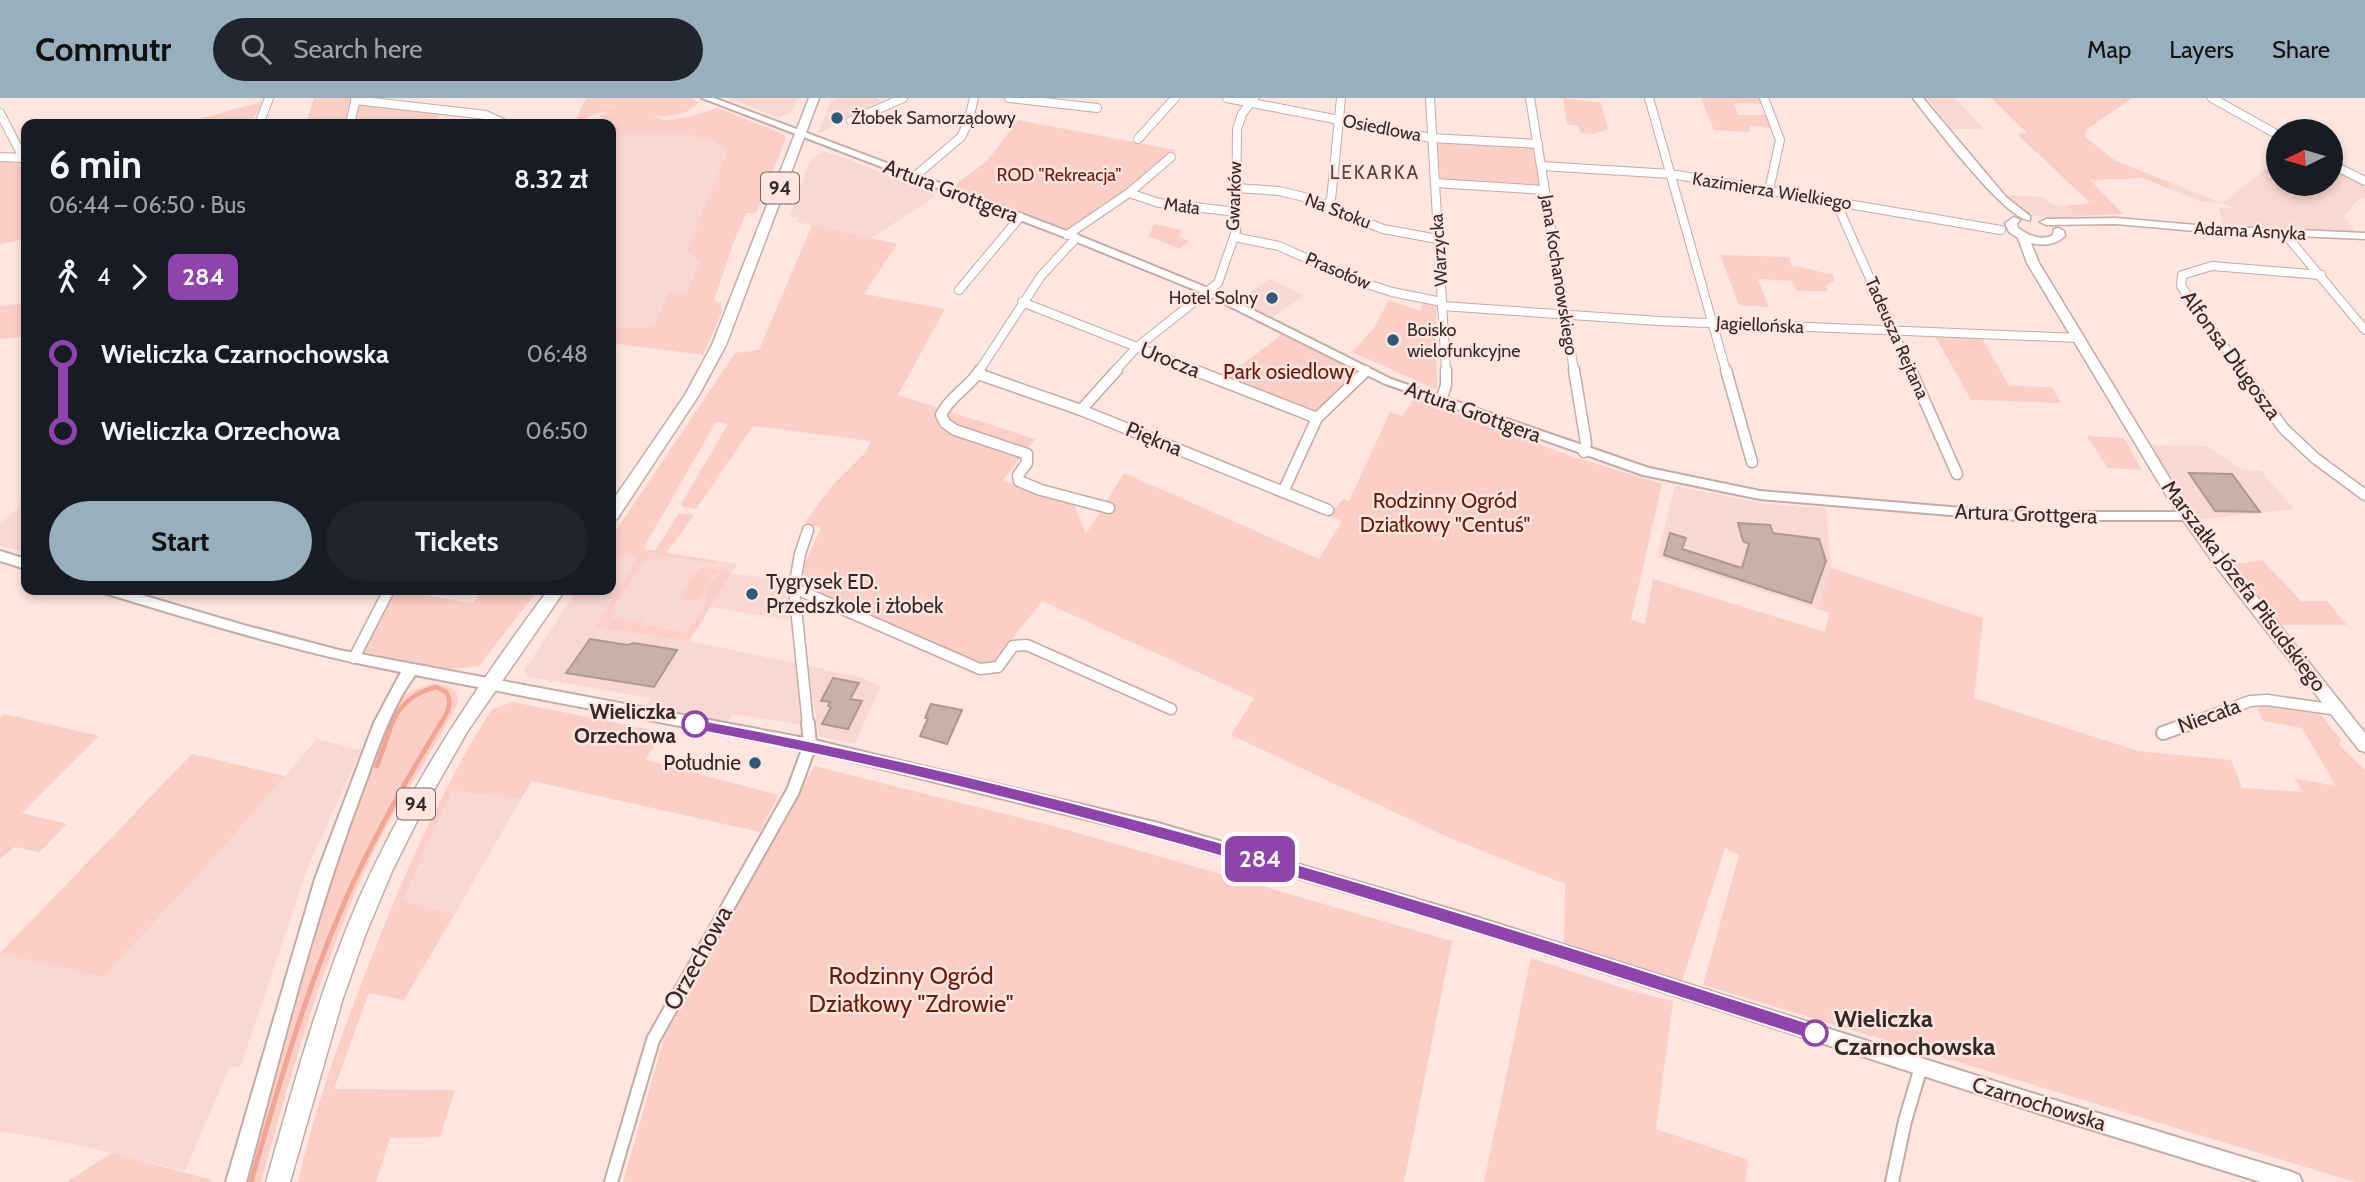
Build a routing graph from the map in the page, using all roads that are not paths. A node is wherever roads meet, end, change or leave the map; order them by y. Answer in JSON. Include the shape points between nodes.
{"nodes":[{"id":1,"x":269,"y":98,"type":"edge"},
{"id":2,"x":706,"y":98,"type":"edge"},
{"id":3,"x":814,"y":98,"type":"edge"},
{"id":4,"x":903,"y":98,"type":"edge"},
{"id":5,"x":974,"y":98,"type":"edge"},
{"id":6,"x":1009,"y":98,"type":"edge"},
{"id":7,"x":1175,"y":98,"type":"edge"},
{"id":8,"x":1227,"y":98,"type":"edge"},
{"id":9,"x":1341,"y":98,"type":"edge"},
{"id":10,"x":1430,"y":98,"type":"edge"},
{"id":11,"x":1530,"y":98,"type":"edge"},
{"id":12,"x":1649,"y":98,"type":"edge"},
{"id":13,"x":1764,"y":98,"type":"edge"},
{"id":14,"x":1918,"y":98,"type":"edge"},
{"id":15,"x":2212,"y":98,"type":"edge"},
{"id":16,"x":356,"y":99,"type":"edge"},
{"id":17,"x":1055,"y":100,"type":"edge"},
{"id":18,"x":1252,"y":101,"type":"edge"},
{"id":19,"x":1097,"y":108,"type":"dead end"},
{"id":20,"x":0,"y":113,"type":"edge"},
{"id":21,"x":261,"y":119,"type":"edge"},
{"id":22,"x":351,"y":119,"type":"edge"},
{"id":23,"x":494,"y":119,"type":"edge"},
{"id":24,"x":1338,"y":120,"type":"junction"},
{"id":25,"x":851,"y":121,"type":"dead end"},
{"id":26,"x":2266,"y":128,"type":"edge"},
{"id":27,"x":801,"y":134,"type":"junction"},
{"id":28,"x":1431,"y":138,"type":"junction"},
{"id":29,"x":1138,"y":139,"type":"dead end"},
{"id":30,"x":1538,"y":144,"type":"junction"},
{"id":31,"x":21,"y":152,"type":"edge"},
{"id":32,"x":0,"y":157,"type":"edge"},
{"id":33,"x":1171,"y":157,"type":"dead end"},
{"id":34,"x":21,"y":160,"type":"edge"},
{"id":35,"x":1542,"y":166,"type":"junction"},
{"id":36,"x":2343,"y":170,"type":"edge"},
{"id":37,"x":1671,"y":174,"type":"junction"},
{"id":38,"x":914,"y":177,"type":"junction"},
{"id":39,"x":2365,"y":181,"type":"edge"},
{"id":40,"x":1434,"y":183,"type":"junction"},
{"id":41,"x":1237,"y":188,"type":"junction"},
{"id":42,"x":1545,"y":190,"type":"junction"},
{"id":43,"x":1769,"y":190,"type":"junction"},
{"id":44,"x":1129,"y":194,"type":"junction"},
{"id":45,"x":1836,"y":202,"type":"junction"},
{"id":46,"x":1326,"y":205,"type":"junction"},
{"id":47,"x":1237,"y":212,"type":"junction"},
{"id":48,"x":1020,"y":217,"type":"junction"},
{"id":49,"x":2020,"y":219,"type":"junction"},
{"id":50,"x":2046,"y":222,"type":"junction"},
{"id":51,"x":2135,"y":223,"type":"junction"},
{"id":52,"x":2001,"y":230,"type":"dead end"},
{"id":53,"x":2058,"y":230,"type":"junction"},
{"id":54,"x":2285,"y":234,"type":"junction"},
{"id":55,"x":2365,"y":236,"type":"edge"},
{"id":56,"x":1071,"y":237,"type":"junction"},
{"id":57,"x":1234,"y":237,"type":"junction"},
{"id":58,"x":2023,"y":237,"type":"junction"},
{"id":59,"x":1438,"y":239,"type":"junction"},
{"id":60,"x":2043,"y":242,"type":"junction"},
{"id":61,"x":2321,"y":275,"type":"junction"},
{"id":62,"x":2044,"y":278,"type":"junction"},
{"id":63,"x":959,"y":290,"type":"dead end"},
{"id":64,"x":1209,"y":292,"type":"junction"},
{"id":65,"x":1022,"y":302,"type":"junction"},
{"id":66,"x":1442,"y":304,"type":"junction"},
{"id":67,"x":1564,"y":314,"type":"junction"},
{"id":68,"x":1712,"y":323,"type":"junction"},
{"id":69,"x":2365,"y":330,"type":"edge"},
{"id":70,"x":1894,"y":331,"type":"junction"},
{"id":71,"x":2079,"y":338,"type":"junction"},
{"id":72,"x":1137,"y":347,"type":"junction"},
{"id":73,"x":1366,"y":371,"type":"junction"},
{"id":74,"x":978,"y":374,"type":"junction"},
{"id":75,"x":1441,"y":401,"type":"junction"},
{"id":76,"x":1081,"y":410,"type":"junction"},
{"id":77,"x":1317,"y":418,"type":"junction"},
{"id":78,"x":1584,"y":452,"type":"junction"},
{"id":79,"x":1752,"y":462,"type":"dead end"},
{"id":80,"x":1957,"y":474,"type":"dead end"},
{"id":81,"x":1283,"y":492,"type":"junction"},
{"id":82,"x":2365,"y":495,"type":"edge"},
{"id":83,"x":616,"y":508,"type":"edge"},
{"id":84,"x":1110,"y":508,"type":"dead end"},
{"id":85,"x":1328,"y":510,"type":"dead end"},
{"id":86,"x":2187,"y":516,"type":"junction"},
{"id":87,"x":808,"y":530,"type":"dead end"},
{"id":88,"x":0,"y":556,"type":"edge"},
{"id":89,"x":21,"y":562,"type":"edge"},
{"id":90,"x":794,"y":588,"type":"junction"},
{"id":91,"x":137,"y":595,"type":"edge"},
{"id":92,"x":386,"y":595,"type":"edge"},
{"id":93,"x":553,"y":595,"type":"edge"},
{"id":94,"x":354,"y":657,"type":"junction"},
{"id":95,"x":411,"y":670,"type":"junction"},
{"id":96,"x":488,"y":685,"type":"junction"},
{"id":97,"x":1171,"y":709,"type":"dead end"},
{"id":98,"x":2338,"y":710,"type":"junction"},
{"id":99,"x":2163,"y":733,"type":"dead end"},
{"id":100,"x":810,"y":745,"type":"junction"},
{"id":101,"x":2365,"y":745,"type":"edge"},
{"id":102,"x":1922,"y":1067,"type":"junction"},
{"id":103,"x":236,"y":1182,"type":"edge"},
{"id":104,"x":278,"y":1182,"type":"edge"},
{"id":105,"x":611,"y":1182,"type":"edge"},
{"id":106,"x":1892,"y":1182,"type":"edge"},
{"id":107,"x":2292,"y":1182,"type":"edge"}],
"edges":[{"from":1,"to":21,"type":"street"},
{"from":2,"to":27,"type":"street","name":"Artura Grottgera"},
{"from":3,"to":27,"type":"main road","number":"94"},
{"from":4,"to":25,"type":"street"},
{"from":5,"to":38,"type":"street","via":[[961,136]]},
{"from":6,"to":17,"type":"street"},
{"from":7,"to":29,"type":"street"},
{"from":8,"to":18,"type":"street","name":"Osiedlowa"},
{"from":9,"to":24,"type":"street"},
{"from":10,"to":28,"type":"street","name":"Warzycka"},
{"from":11,"to":30,"type":"street","name":"Jana Kochanowskiego"},
{"from":12,"to":37,"type":"street"},
{"from":13,"to":43,"type":"street","via":[[1780,140]]},
{"from":14,"to":49,"type":"main road","via":[[1983,175],[1995,200]]},
{"from":15,"to":26,"type":"street"},
{"from":16,"to":22,"type":"street"},
{"from":16,"to":23,"type":"street"},
{"from":17,"to":19,"type":"street"},
{"from":18,"to":24,"type":"street","name":"Osiedlowa"},
{"from":18,"to":41,"type":"street","name":"Gwarków","via":[[1236,134]]},
{"from":20,"to":31,"type":"street"},
{"from":24,"to":28,"type":"street","name":"Osiedlowa"},
{"from":24,"to":46,"type":"street","via":[[1331,200]]},
{"from":27,"to":38,"type":"street","name":"Artura Grottgera"},
{"from":27,"to":83,"type":"main road","number":"94","via":[[719,345],[692,395]]},
{"from":28,"to":30,"type":"street","name":"Osiedlowa"},
{"from":28,"to":40,"type":"street","name":"Warzycka"},
{"from":30,"to":35,"type":"street","name":"Jana Kochanowskiego"},
{"from":32,"to":34,"type":"street"},
{"from":33,"to":44,"type":"street","name":"Mała"},
{"from":35,"to":37,"type":"street","name":"Kazimierza Wielkiego"},
{"from":35,"to":42,"type":"street","name":"Jana Kochanowskiego"},
{"from":36,"to":39,"type":"street"},
{"from":37,"to":43,"type":"street","name":"Kazimierza Wielkiego"},
{"from":37,"to":68,"type":"street"},
{"from":38,"to":48,"type":"street","name":"Artura Grottgera"},
{"from":40,"to":42,"type":"street"},
{"from":40,"to":59,"type":"street","name":"Warzycka"},
{"from":41,"to":46,"type":"street","name":"Na Stoku","via":[[1279,191]]},
{"from":41,"to":47,"type":"street","name":"Gwarków"},
{"from":42,"to":67,"type":"street","name":"Jana Kochanowskiego"},
{"from":43,"to":45,"type":"street","name":"Kazimierza Wielkiego"},
{"from":44,"to":47,"type":"street","name":"Mała","via":[[1159,204]]},
{"from":44,"to":56,"type":"street","name":"Mała"},
{"from":45,"to":52,"type":"street","name":"Kazimierza Wielkiego"},
{"from":45,"to":70,"type":"street","name":"Tadeusza Rejtana"},
{"from":46,"to":59,"type":"street","name":"Na Stoku","via":[[1383,229]]},
{"from":47,"to":57,"type":"street","name":"Gwarków"},
{"from":48,"to":56,"type":"street","name":"Artura Grottgera"},
{"from":48,"to":63,"type":"street"},
{"from":49,"to":50,"type":"main road"},
{"from":49,"to":58,"type":"main road","name":"Marszałka Józefa Piłsudskiego","via":[[2011,223]]},
{"from":50,"to":51,"type":"main road","name":"Adama Asnyka"},
{"from":50,"to":53,"type":"main road"},
{"from":51,"to":53,"type":"main road","name":"Adama Asnyka"},
{"from":51,"to":54,"type":"main road","name":"Adama Asnyka"},
{"from":53,"to":60,"type":"main road","via":[[2057,239]]},
{"from":54,"to":55,"type":"main road","name":"Adama Asnyka"},
{"from":54,"to":61,"type":"street"},
{"from":56,"to":64,"type":"street","name":"Artura Grottgera"},
{"from":56,"to":65,"type":"street","name":"Mała"},
{"from":57,"to":64,"type":"street","name":"Gwarków","via":[[1217,284]]},
{"from":57,"to":66,"type":"street","name":"Prasołów","via":[[1279,246],[1352,279]]},
{"from":58,"to":60,"type":"main road"},
{"from":58,"to":62,"type":"main road","name":"Marszałka Józefa Piłsudskiego"},
{"from":59,"to":66,"type":"street","name":"Warzycka"},
{"from":60,"to":62,"type":"main road","name":"Marszałka Józefa Piłsudskiego","via":[[2037,248]]},
{"from":61,"to":69,"type":"street"},
{"from":61,"to":82,"type":"street","name":"Alfonsa Długosza","via":[[2212,266],[2182,275],[2181,286],[2284,429]]},
{"from":62,"to":71,"type":"main road","name":"Marszałka Józefa Piłsudskiego"},
{"from":64,"to":72,"type":"street"},
{"from":64,"to":73,"type":"street","name":"Artura Grottgera"},
{"from":65,"to":72,"type":"street","name":"Urocza"},
{"from":65,"to":74,"type":"street","name":"Mała"},
{"from":66,"to":67,"type":"street","name":"Jagiellońska"},
{"from":66,"to":75,"type":"street","name":"Warzycka","via":[[1446,385]]},
{"from":67,"to":68,"type":"street","name":"Jagiellońska"},
{"from":67,"to":78,"type":"street","name":"Jana Kochanowskiego"},
{"from":68,"to":70,"type":"street","name":"Jagiellońska"},
{"from":68,"to":79,"type":"street"},
{"from":70,"to":71,"type":"street","name":"Jagiellońska"},
{"from":70,"to":80,"type":"street","name":"Tadeusza Rejtana"},
{"from":71,"to":86,"type":"main road","name":"Marszałka Józefa Piłsudskiego"},
{"from":72,"to":76,"type":"street"},
{"from":72,"to":77,"type":"street","name":"Urocza"},
{"from":73,"to":75,"type":"street","name":"Artura Grottgera"},
{"from":73,"to":77,"type":"street"},
{"from":74,"to":76,"type":"street","name":"Piękna"},
{"from":74,"to":84,"type":"street","name":"Mała","via":[[947,402],[940,415],[945,423],[1027,454],[1019,481],[1057,496]]},
{"from":75,"to":78,"type":"street","name":"Artura Grottgera"},
{"from":76,"to":81,"type":"street","name":"Piękna"},
{"from":77,"to":81,"type":"street"},
{"from":78,"to":86,"type":"street","name":"Artura Grottgera","via":[[1682,481],[1760,495],[2021,516]]},
{"from":81,"to":85,"type":"street","name":"Piękna"},
{"from":86,"to":98,"type":"main road","name":"Marszałka Józefa Piłsudskiego"},
{"from":87,"to":90,"type":"street"},
{"from":88,"to":89,"type":"street"},
{"from":90,"to":97,"type":"street","via":[[980,669],[998,667],[1013,646],[1027,645]]},
{"from":90,"to":100,"type":"street"},
{"from":91,"to":94,"type":"street","name":"Czarnochowska","via":[[253,632]]},
{"from":92,"to":94,"type":"street"},
{"from":93,"to":96,"type":"main road","number":"94"},
{"from":94,"to":95,"type":"street","name":"Czarnochowska"},
{"from":95,"to":96,"type":"street","name":"Czarnochowska"},
{"from":95,"to":103,"type":"street","via":[[388,709],[337,836]]},
{"from":96,"to":100,"type":"street","name":"Czarnochowska"},
{"from":96,"to":104,"type":"main road","number":"94","via":[[419,797],[357,930],[332,996]]},
{"from":98,"to":99,"type":"street","name":"Niecała","via":[[2250,701]]},
{"from":98,"to":101,"type":"main road","name":"Marszałka Józefa Piłsudskiego"},
{"from":100,"to":102,"type":"street","name":"Czarnochowska","via":[[1118,820],[1321,876]]},
{"from":100,"to":105,"type":"street","name":"Orzechowa","via":[[771,834],[653,1040]]},
{"from":102,"to":106,"type":"street"},
{"from":102,"to":107,"type":"street","name":"Czarnochowska"}]}
